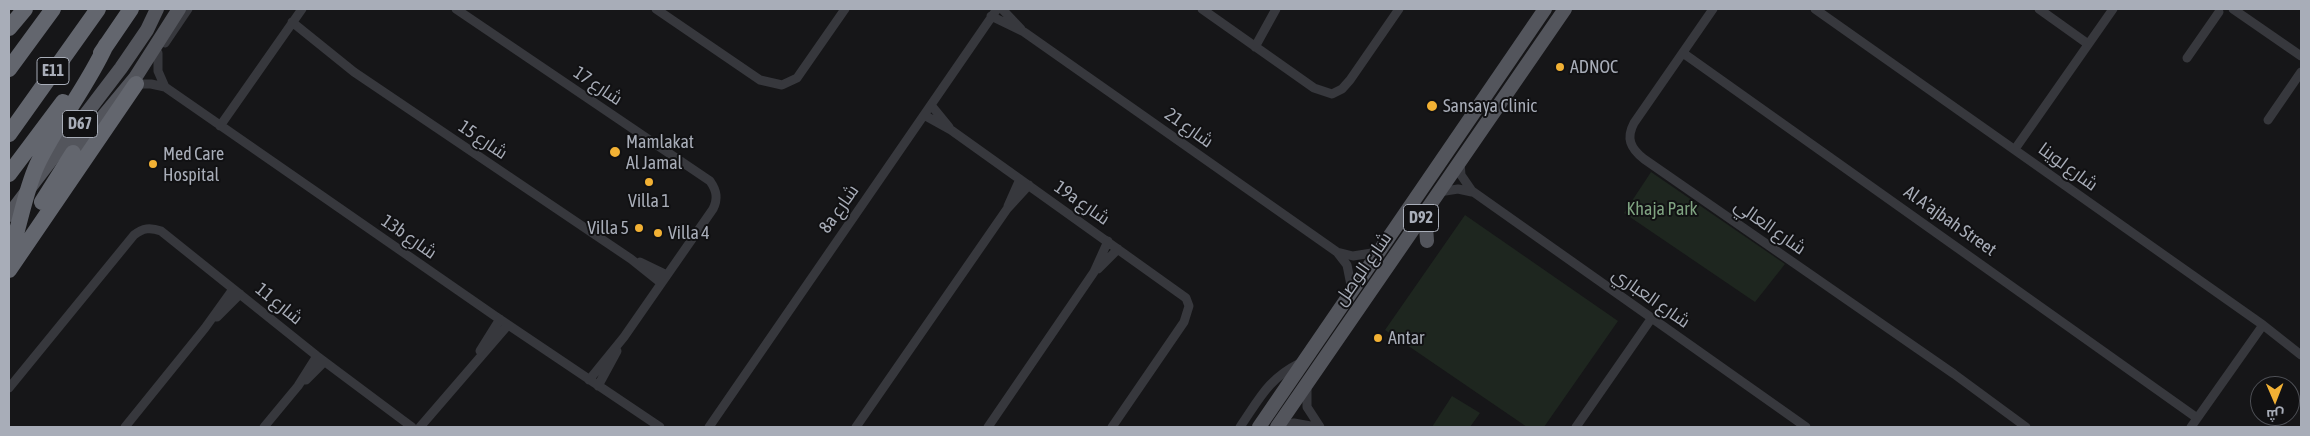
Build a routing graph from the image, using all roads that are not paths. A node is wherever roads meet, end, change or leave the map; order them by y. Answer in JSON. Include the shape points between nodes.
{"nodes":[{"id":1,"x":25,"y":9,"type":"edge"},
{"id":2,"x":54,"y":9,"type":"edge"},
{"id":3,"x":98,"y":9,"type":"edge"},
{"id":4,"x":131,"y":9,"type":"edge"},
{"id":5,"x":157,"y":9,"type":"edge"},
{"id":6,"x":179,"y":9,"type":"edge"},
{"id":7,"x":188,"y":9,"type":"edge"},
{"id":8,"x":302,"y":9,"type":"edge"},
{"id":9,"x":456,"y":9,"type":"edge"},
{"id":10,"x":656,"y":9,"type":"edge"},
{"id":11,"x":845,"y":9,"type":"edge"},
{"id":12,"x":1002,"y":9,"type":"edge"},
{"id":13,"x":1202,"y":9,"type":"edge"},
{"id":14,"x":1399,"y":9,"type":"edge"},
{"id":15,"x":1545,"y":9,"type":"edge"},
{"id":16,"x":1565,"y":9,"type":"edge"},
{"id":17,"x":1713,"y":9,"type":"edge"},
{"id":18,"x":1815,"y":9,"type":"edge"},
{"id":19,"x":2039,"y":9,"type":"edge"},
{"id":20,"x":2112,"y":9,"type":"edge"},
{"id":21,"x":2233,"y":9,"type":"edge"},
{"id":22,"x":2218,"y":10,"type":"edge"},
{"id":23,"x":994,"y":13,"type":"edge"},
{"id":24,"x":290,"y":25,"type":"junction"},
{"id":25,"x":9,"y":28,"type":"edge"},
{"id":26,"x":1022,"y":32,"type":"junction"},
{"id":27,"x":2088,"y":44,"type":"junction"},
{"id":28,"x":106,"y":45,"type":"junction"},
{"id":29,"x":158,"y":53,"type":"junction"},
{"id":30,"x":1683,"y":53,"type":"junction"},
{"id":31,"x":2301,"y":56,"type":"edge"},
{"id":32,"x":2187,"y":58,"type":"dead end"},
{"id":33,"x":9,"y":69,"type":"edge"},
{"id":34,"x":2301,"y":72,"type":"edge"},
{"id":35,"x":136,"y":84,"type":"junction"},
{"id":36,"x":165,"y":87,"type":"junction"},
{"id":37,"x":931,"y":105,"type":"junction"},
{"id":38,"x":924,"y":115,"type":"junction"},
{"id":39,"x":2268,"y":120,"type":"dead end"},
{"id":40,"x":220,"y":126,"type":"junction"},
{"id":41,"x":951,"y":130,"type":"junction"},
{"id":42,"x":9,"y":134,"type":"edge"},
{"id":43,"x":2015,"y":150,"type":"junction"},
{"id":44,"x":73,"y":153,"type":"junction"},
{"id":45,"x":1460,"y":162,"type":"junction"},
{"id":46,"x":9,"y":174,"type":"edge"},
{"id":47,"x":1020,"y":179,"type":"junction"},
{"id":48,"x":1029,"y":185,"type":"junction"},
{"id":49,"x":1439,"y":192,"type":"junction"},
{"id":50,"x":1477,"y":195,"type":"junction"},
{"id":51,"x":1007,"y":209,"type":"junction"},
{"id":52,"x":1425,"y":213,"type":"junction"},
{"id":53,"x":9,"y":215,"type":"edge"},
{"id":54,"x":9,"y":230,"type":"edge"},
{"id":55,"x":1108,"y":241,"type":"junction"},
{"id":56,"x":1427,"y":241,"type":"dead end"},
{"id":57,"x":1118,"y":248,"type":"junction"},
{"id":58,"x":9,"y":249,"type":"edge"},
{"id":59,"x":1337,"y":252,"type":"junction"},
{"id":60,"x":1378,"y":252,"type":"junction"},
{"id":61,"x":9,"y":256,"type":"edge"},
{"id":62,"x":9,"y":270,"type":"edge"},
{"id":63,"x":1094,"y":272,"type":"junction"},
{"id":64,"x":664,"y":279,"type":"junction"},
{"id":65,"x":1352,"y":290,"type":"junction"},
{"id":66,"x":236,"y":291,"type":"junction"},
{"id":67,"x":500,"y":319,"type":"junction"},
{"id":68,"x":1651,"y":319,"type":"junction"},
{"id":69,"x":508,"y":325,"type":"junction"},
{"id":70,"x":2263,"y":325,"type":"junction"},
{"id":71,"x":624,"y":337,"type":"junction"},
{"id":72,"x":2301,"y":355,"type":"edge"},
{"id":73,"x":320,"y":359,"type":"junction"},
{"id":74,"x":1305,"y":360,"type":"junction"},
{"id":75,"x":475,"y":363,"type":"junction"},
{"id":76,"x":589,"y":380,"type":"junction"},
{"id":77,"x":1307,"y":385,"type":"junction"},
{"id":78,"x":598,"y":386,"type":"junction"},
{"id":79,"x":9,"y":388,"type":"edge"},
{"id":80,"x":377,"y":401,"type":"junction"},
{"id":81,"x":2197,"y":418,"type":"junction"},
{"id":82,"x":124,"y":427,"type":"edge"},
{"id":83,"x":264,"y":427,"type":"edge"},
{"id":84,"x":403,"y":427,"type":"edge"},
{"id":85,"x":412,"y":427,"type":"edge"},
{"id":86,"x":420,"y":427,"type":"edge"},
{"id":87,"x":660,"y":427,"type":"edge"},
{"id":88,"x":708,"y":427,"type":"edge"},
{"id":89,"x":856,"y":427,"type":"edge"},
{"id":90,"x":988,"y":427,"type":"edge"},
{"id":91,"x":1112,"y":427,"type":"edge"},
{"id":92,"x":1240,"y":427,"type":"edge"},
{"id":93,"x":1259,"y":427,"type":"edge"},
{"id":94,"x":1277,"y":427,"type":"edge"},
{"id":95,"x":1316,"y":427,"type":"edge"},
{"id":96,"x":1320,"y":427,"type":"edge"},
{"id":97,"x":1576,"y":427,"type":"edge"},
{"id":98,"x":1806,"y":427,"type":"edge"},
{"id":99,"x":2026,"y":427,"type":"edge"},
{"id":100,"x":2191,"y":427,"type":"edge"}],
"edges":[{"from":1,"to":25,"type":"highway"},
{"from":2,"to":33,"type":"highway","number":"E11"},
{"from":3,"to":42,"type":"highway","number":"E11"},
{"from":4,"to":28,"type":"highway"},
{"from":5,"to":53,"type":"main road","number":"D67","via":[[147,30]]},
{"from":6,"to":44,"type":"main road","number":"D67","via":[[135,78]]},
{"from":7,"to":29,"type":"street"},
{"from":8,"to":24,"type":"street"},
{"from":9,"to":64,"type":"street","name":"شارع 17","via":[[710,181],[716,194],[713,209]]},
{"from":10,"to":11,"type":"street","via":[[760,80],[782,85],[797,78]]},
{"from":12,"to":26,"type":"street","name":"شارع 21"},
{"from":13,"to":14,"type":"street","via":[[1314,88],[1332,94],[1350,80]]},
{"from":15,"to":60,"type":"main road","name":"شارع الوصل","number":"D92"},
{"from":16,"to":45,"type":"main road","name":"شارع الوصل","number":"D92"},
{"from":17,"to":30,"type":"street","name":"شارع العالي"},
{"from":18,"to":43,"type":"street","name":"شارع لوينا"},
{"from":19,"to":27,"type":"street"},
{"from":20,"to":27,"type":"street"},
{"from":21,"to":22,"type":"street","via":[[2226,14]]},
{"from":21,"to":31,"type":"street"},
{"from":22,"to":32,"type":"street"},
{"from":23,"to":26,"type":"street","name":"شارع 21"},
{"from":23,"to":37,"type":"street","name":"8a شارع"},
{"from":24,"to":40,"type":"street"},
{"from":24,"to":64,"type":"street","name":"شارع 15","via":[[354,72]]},
{"from":26,"to":59,"type":"street","name":"شارع 21"},
{"from":27,"to":43,"type":"street"},
{"from":28,"to":46,"type":"highway"},
{"from":28,"to":61,"type":"highway","via":[[90,79],[37,165]]},
{"from":29,"to":35,"type":"street"},
{"from":29,"to":36,"type":"street","via":[[158,71]]},
{"from":30,"to":81,"type":"street","name":"Al A’ajbah Street"},
{"from":30,"to":99,"type":"street","name":"شارع العالي","via":[[1630,130],[1628,137],[1637,153]]},
{"from":34,"to":39,"type":"street"},
{"from":35,"to":36,"type":"street","name":"13b شارع"},
{"from":35,"to":62,"type":"highway"},
{"from":36,"to":40,"type":"street","name":"13b شارع"},
{"from":37,"to":38,"type":"street","name":"8a شارع"},
{"from":37,"to":41,"type":"street","name":"19a شارع"},
{"from":38,"to":41,"type":"street","name":"19a شارع"},
{"from":38,"to":88,"type":"street","name":"8a شارع"},
{"from":40,"to":67,"type":"street","name":"13b شارع"},
{"from":41,"to":47,"type":"street","name":"19a شارع"},
{"from":43,"to":70,"type":"street","name":"شارع لوينا"},
{"from":44,"to":54,"type":"main road","number":"D67"},
{"from":44,"to":58,"type":"highway"},
{"from":45,"to":49,"type":"main road","name":"شارع الوصل","number":"D92"},
{"from":45,"to":50,"type":"street","name":"شارع العباري","via":[[1464,181]]},
{"from":47,"to":48,"type":"street","name":"19a شارع"},
{"from":47,"to":51,"type":"street"},
{"from":48,"to":51,"type":"street"},
{"from":48,"to":55,"type":"street","name":"19a شارع"},
{"from":49,"to":50,"type":"street","name":"شارع العباري","via":[[1458,189]]},
{"from":49,"to":52,"type":"main road","name":"شارع الوصل","number":"D92"},
{"from":50,"to":68,"type":"street","name":"شارع العباري"},
{"from":51,"to":89,"type":"street"},
{"from":52,"to":56,"type":"main road"},
{"from":52,"to":77,"type":"main road","name":"شارع الوصل","number":"D92"},
{"from":55,"to":57,"type":"street","name":"19a شارع"},
{"from":55,"to":63,"type":"street"},
{"from":57,"to":63,"type":"street"},
{"from":57,"to":91,"type":"street","name":"19a شارع","via":[[1180,292],[1189,306],[1184,322]]},
{"from":59,"to":60,"type":"street","name":"شارع 21","via":[[1353,256]]},
{"from":59,"to":65,"type":"street","name":"شارع 21","via":[[1347,265]]},
{"from":60,"to":65,"type":"main road","name":"شارع الوصل","number":"D92"},
{"from":63,"to":90,"type":"street"},
{"from":64,"to":71,"type":"street"},
{"from":65,"to":74,"type":"main road","name":"شارع الوصل","number":"D92"},
{"from":66,"to":73,"type":"street","name":"شارع 11"},
{"from":66,"to":79,"type":"street","name":"شارع 11","via":[[161,231],[146,228],[134,235]]},
{"from":66,"to":82,"type":"street"},
{"from":67,"to":69,"type":"street","name":"13b شارع"},
{"from":67,"to":75,"type":"street"},
{"from":68,"to":97,"type":"street"},
{"from":68,"to":98,"type":"street","name":"شارع العباري"},
{"from":69,"to":75,"type":"street"},
{"from":69,"to":76,"type":"street","name":"13b شارع"},
{"from":70,"to":72,"type":"street","name":"شارع لوينا"},
{"from":70,"to":81,"type":"street"},
{"from":71,"to":76,"type":"street"},
{"from":71,"to":78,"type":"street"},
{"from":73,"to":80,"type":"street","name":"شارع 11"},
{"from":73,"to":83,"type":"street"},
{"from":74,"to":92,"type":"street","via":[[1273,380]]},
{"from":74,"to":93,"type":"main road","name":"شارع الوصل","number":"D92"},
{"from":75,"to":86,"type":"street"},
{"from":76,"to":78,"type":"street","name":"13b شارع"},
{"from":77,"to":94,"type":"main road","name":"شارع الوصل","number":"D92"},
{"from":77,"to":96,"type":"street","via":[[1307,407]]},
{"from":78,"to":87,"type":"street","name":"13b شارع"},
{"from":80,"to":84,"type":"street","name":"شارع 11"},
{"from":80,"to":85,"type":"street","name":"شارع 11"},
{"from":81,"to":100,"type":"street"},
{"from":94,"to":95,"type":"street","via":[[1294,423]]}]}
